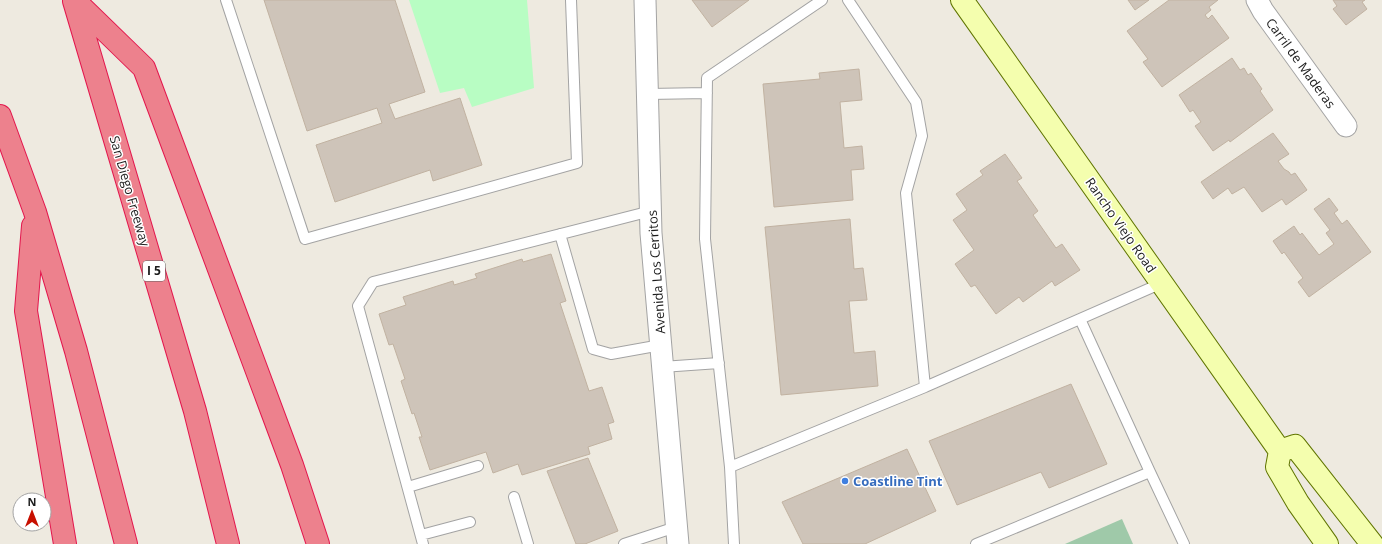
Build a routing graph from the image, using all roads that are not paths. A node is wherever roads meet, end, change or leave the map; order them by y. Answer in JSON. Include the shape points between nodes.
{"nodes":[{"id":1,"x":74,"y":0,"type":"edge"},
{"id":2,"x":226,"y":0,"type":"edge"},
{"id":3,"x":571,"y":0,"type":"edge"},
{"id":4,"x":645,"y":0,"type":"edge"},
{"id":5,"x":822,"y":0,"type":"edge"},
{"id":6,"x":848,"y":0,"type":"edge"},
{"id":7,"x":962,"y":0,"type":"edge"},
{"id":8,"x":1258,"y":0,"type":"edge"},
{"id":9,"x":707,"y":93,"type":"junction"},
{"id":10,"x":648,"y":94,"type":"junction"},
{"id":11,"x":0,"y":116,"type":"edge"},
{"id":12,"x":1346,"y":126,"type":"dead end"},
{"id":13,"x":651,"y":211,"type":"junction"},
{"id":14,"x":35,"y":212,"type":"junction"},
{"id":15,"x":560,"y":234,"type":"junction"},
{"id":16,"x":1162,"y":283,"type":"junction"},
{"id":17,"x":1080,"y":319,"type":"junction"},
{"id":18,"x":661,"y":345,"type":"junction"},
{"id":19,"x":719,"y":363,"type":"junction"},
{"id":20,"x":662,"y":367,"type":"junction"},
{"id":21,"x":925,"y":387,"type":"junction"},
{"id":22,"x":1280,"y":451,"type":"junction"},
{"id":23,"x":478,"y":466,"type":"dead end"},
{"id":24,"x":730,"y":468,"type":"junction"},
{"id":25,"x":1150,"y":472,"type":"junction"},
{"id":26,"x":212,"y":482,"type":"junction"},
{"id":27,"x":408,"y":487,"type":"junction"},
{"id":28,"x":514,"y":498,"type":"dead end"},
{"id":29,"x":470,"y":522,"type":"dead end"},
{"id":30,"x":677,"y":536,"type":"edge"},
{"id":31,"x":422,"y":540,"type":"edge"},
{"id":32,"x":65,"y":544,"type":"edge"},
{"id":33,"x":126,"y":544,"type":"edge"},
{"id":34,"x":228,"y":544,"type":"edge"},
{"id":35,"x":237,"y":544,"type":"edge"},
{"id":36,"x":318,"y":544,"type":"edge"},
{"id":37,"x":528,"y":544,"type":"edge"},
{"id":38,"x":624,"y":544,"type":"edge"},
{"id":39,"x":734,"y":544,"type":"edge"},
{"id":40,"x":976,"y":544,"type":"edge"},
{"id":41,"x":1184,"y":544,"type":"edge"},
{"id":42,"x":1327,"y":544,"type":"edge"},
{"id":43,"x":1372,"y":544,"type":"edge"}],
"edges":[{"from":1,"to":26,"type":"highway","name":"San Diego Freeway","number":"I 5","via":[[195,410]]},
{"from":1,"to":36,"type":"highway","via":[[144,68],[292,465]]},
{"from":2,"to":3,"type":"lane","via":[[305,239],[577,163]]},
{"from":4,"to":10,"type":"street","name":"Avenida Los Cerritos"},
{"from":5,"to":9,"type":"lane","via":[[707,78]]},
{"from":6,"to":21,"type":"lane","via":[[916,102],[922,136],[906,193]]},
{"from":7,"to":16,"type":"main road","name":"Rancho Viejo Road"},
{"from":8,"to":12,"type":"street","name":"Carril de Maderas","via":[[1263,11]]},
{"from":9,"to":10,"type":"lane"},
{"from":9,"to":19,"type":"lane","via":[[705,238]]},
{"from":10,"to":13,"type":"street","name":"Avenida Los Cerritos"},
{"from":11,"to":14,"type":"highway"},
{"from":13,"to":15,"type":"lane"},
{"from":13,"to":18,"type":"street","name":"Avenida Los Cerritos"},
{"from":14,"to":32,"type":"highway","via":[[26,311]]},
{"from":14,"to":33,"type":"highway","via":[[76,351]]},
{"from":15,"to":18,"type":"lane","via":[[593,349],[611,354]]},
{"from":15,"to":27,"type":"lane","via":[[373,282],[358,306]]},
{"from":16,"to":17,"type":"lane"},
{"from":16,"to":22,"type":"main road","name":"Rancho Viejo Road"},
{"from":17,"to":21,"type":"lane"},
{"from":17,"to":25,"type":"lane"},
{"from":18,"to":20,"type":"street","name":"Avenida Los Cerritos"},
{"from":19,"to":20,"type":"lane"},
{"from":19,"to":24,"type":"lane"},
{"from":20,"to":30,"type":"street","name":"Avenida Los Cerritos"},
{"from":21,"to":24,"type":"lane"},
{"from":22,"to":42,"type":"main road","via":[[1276,468]]},
{"from":22,"to":43,"type":"main road","via":[[1295,446]]},
{"from":23,"to":27,"type":"lane"},
{"from":24,"to":39,"type":"lane"},
{"from":25,"to":40,"type":"lane"},
{"from":25,"to":41,"type":"lane"},
{"from":26,"to":34,"type":"highway","name":"San Diego Freeway","number":"I 5"},
{"from":26,"to":35,"type":"highway"},
{"from":27,"to":31,"type":"lane"},
{"from":28,"to":37,"type":"lane"},
{"from":29,"to":31,"type":"lane"},
{"from":30,"to":38,"type":"lane"}]}
